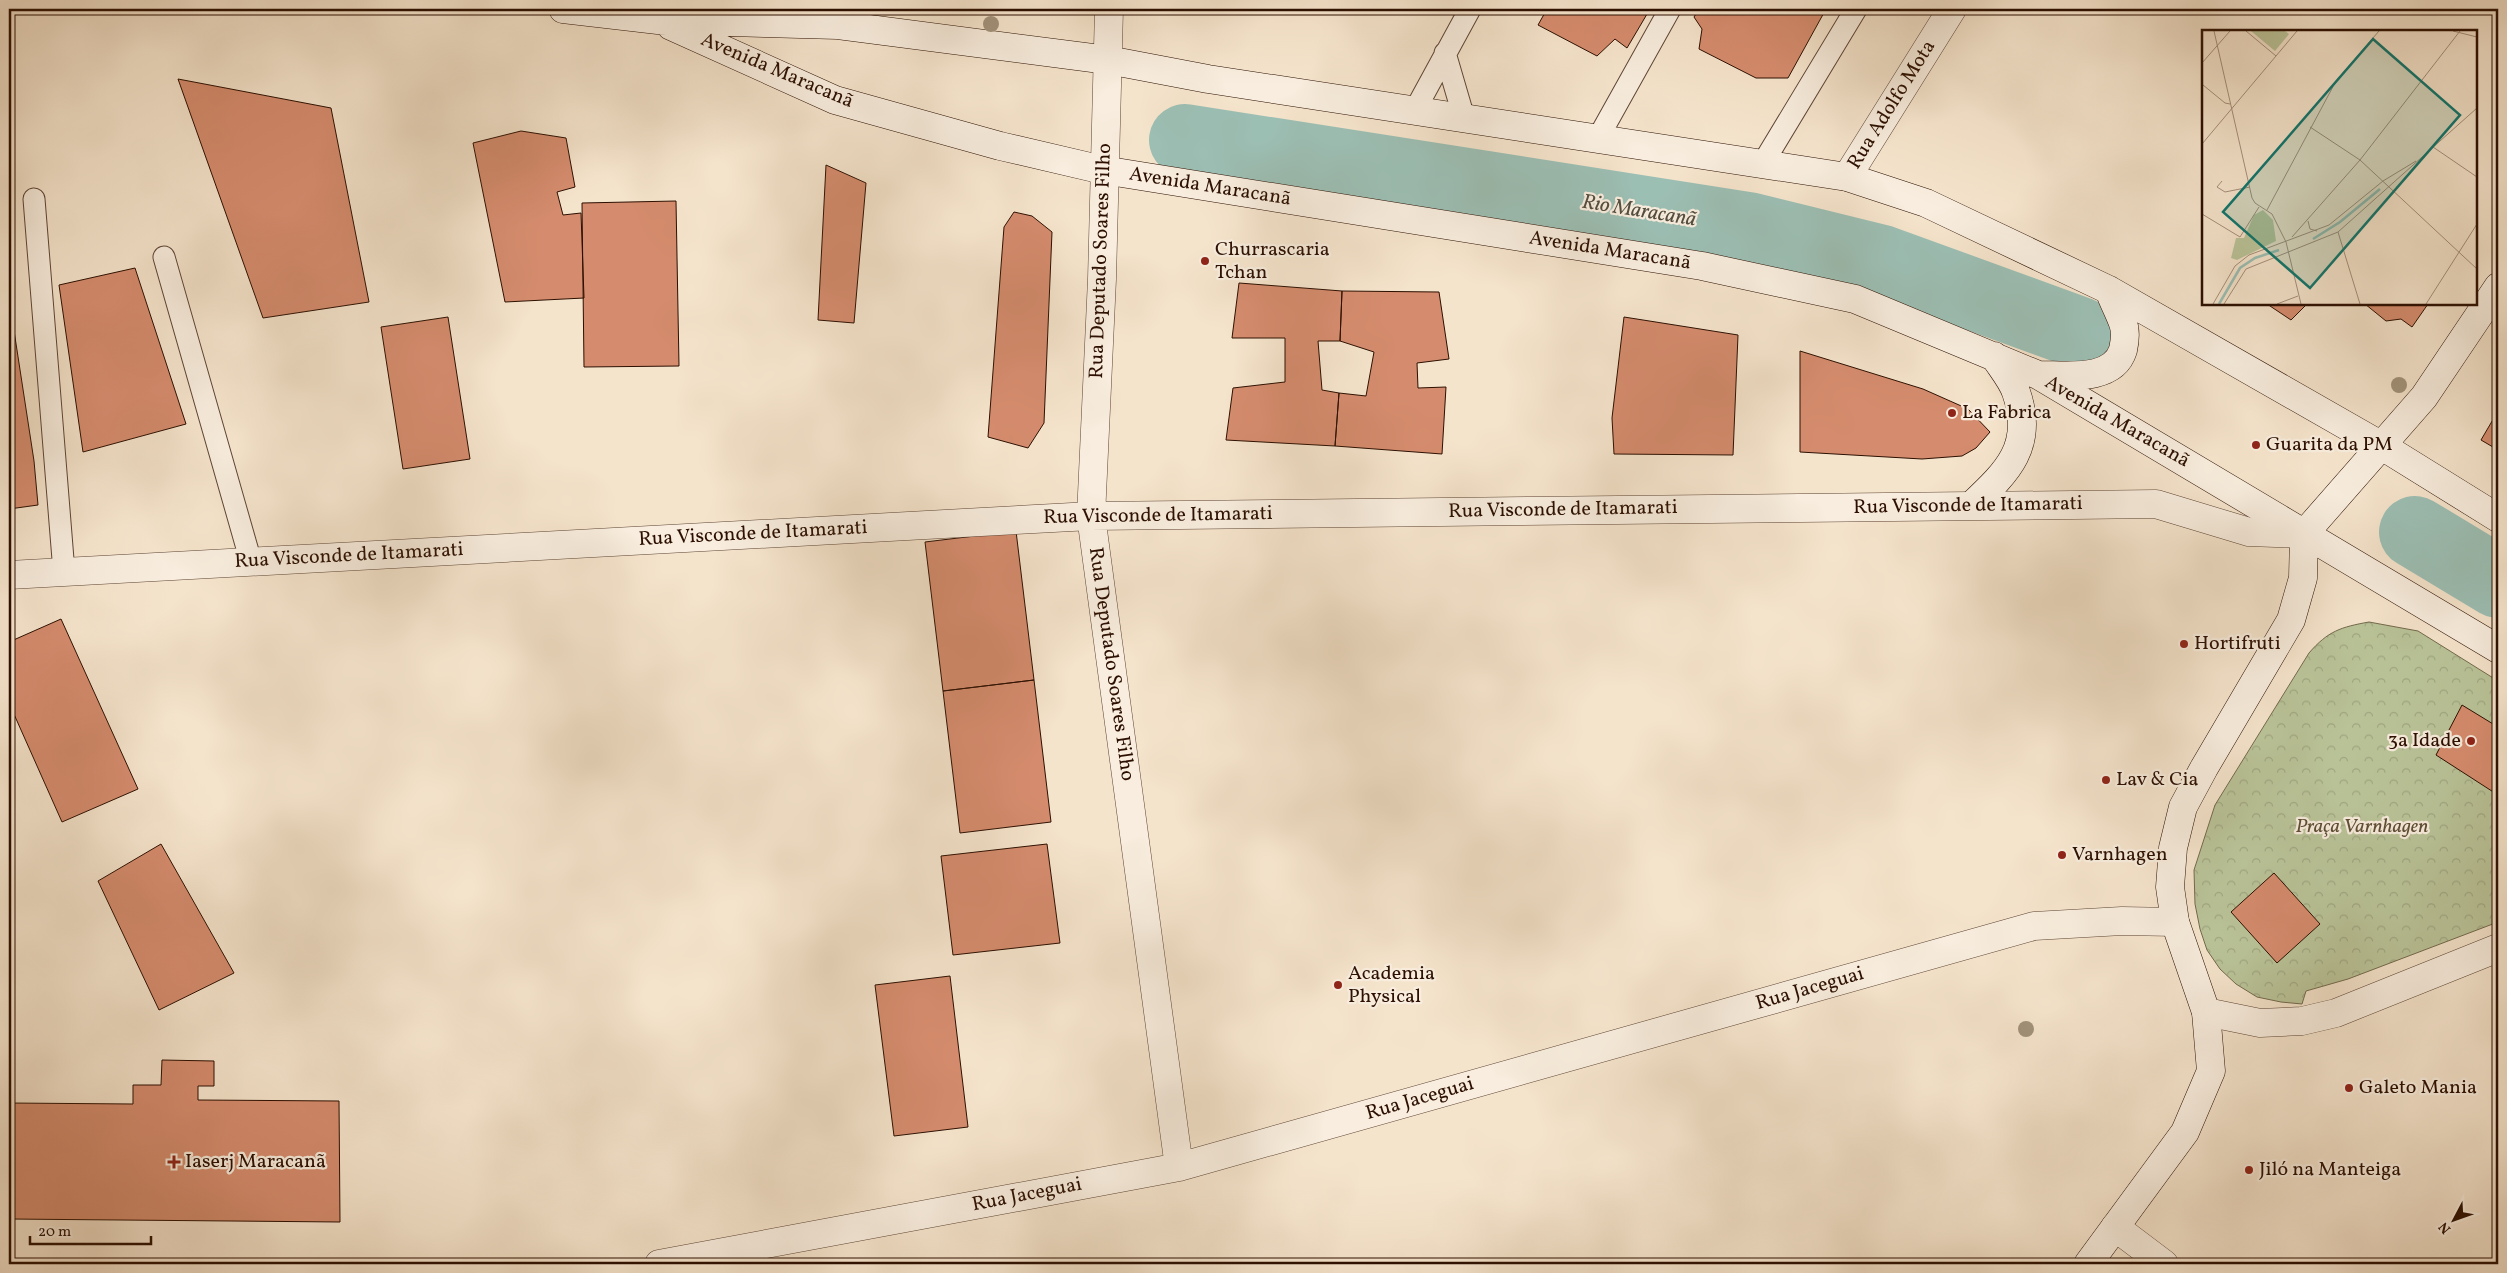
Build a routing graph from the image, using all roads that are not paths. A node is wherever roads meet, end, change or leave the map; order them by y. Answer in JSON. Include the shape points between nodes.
{"nodes":[{"id":1,"x":564,"y":9,"type":"edge"},
{"id":2,"x":1109,"y":9,"type":"edge"},
{"id":3,"x":1470,"y":9,"type":"edge"},
{"id":4,"x":1670,"y":9,"type":"edge"},
{"id":5,"x":1856,"y":9,"type":"edge"},
{"id":6,"x":1952,"y":9,"type":"edge"},
{"id":7,"x":734,"y":16,"type":"edge"},
{"id":8,"x":658,"y":20,"type":"junction"},
{"id":9,"x":1445,"y":52,"type":"junction"},
{"id":10,"x":1108,"y":60,"type":"junction"},
{"id":11,"x":1415,"y":110,"type":"junction"},
{"id":12,"x":1464,"y":118,"type":"junction"},
{"id":13,"x":1598,"y":138,"type":"junction"},
{"id":14,"x":1763,"y":164,"type":"junction"},
{"id":15,"x":1103,"y":170,"type":"junction"},
{"id":16,"x":1847,"y":177,"type":"junction"},
{"id":17,"x":34,"y":199,"type":"dead end"},
{"id":18,"x":164,"y":257,"type":"dead end"},
{"id":19,"x":2498,"y":286,"type":"edge"},
{"id":20,"x":2109,"y":290,"type":"junction"},
{"id":21,"x":1994,"y":356,"type":"junction"},
{"id":22,"x":2038,"y":375,"type":"junction"},
{"id":23,"x":2382,"y":446,"type":"junction"},
{"id":24,"x":1972,"y":506,"type":"junction"},
{"id":25,"x":1090,"y":516,"type":"junction"},
{"id":26,"x":2498,"y":518,"type":"edge"},
{"id":27,"x":2304,"y":534,"type":"junction"},
{"id":28,"x":251,"y":562,"type":"junction"},
{"id":29,"x":64,"y":572,"type":"junction"},
{"id":30,"x":9,"y":575,"type":"edge"},
{"id":31,"x":2498,"y":649,"type":"edge"},
{"id":32,"x":2175,"y":922,"type":"junction"},
{"id":33,"x":2498,"y":948,"type":"edge"},
{"id":34,"x":2206,"y":1012,"type":"junction"},
{"id":35,"x":1179,"y":1167,"type":"junction"},
{"id":36,"x":2116,"y":1227,"type":"junction"},
{"id":37,"x":659,"y":1264,"type":"edge"},
{"id":38,"x":2088,"y":1264,"type":"edge"},
{"id":39,"x":2164,"y":1264,"type":"edge"}],
"edges":[{"from":1,"to":8,"type":"street","name":"Avenida Maracanã"},
{"from":2,"to":10,"type":"street","name":"Rua Deputado Soares Filho"},
{"from":3,"to":9,"type":"lane"},
{"from":4,"to":13,"type":"lane"},
{"from":5,"to":14,"type":"lane"},
{"from":6,"to":16,"type":"street","name":"Rua Adolfo Mota"},
{"from":7,"to":8,"type":"street","name":"Avenida Maracanã"},
{"from":7,"to":10,"type":"street","name":"Avenida Maracanã","via":[[838,25]]},
{"from":8,"to":15,"type":"street","name":"Avenida Maracanã","via":[[835,100],[1000,146]]},
{"from":9,"to":11,"type":"lane"},
{"from":9,"to":12,"type":"lane"},
{"from":10,"to":11,"type":"street","name":"Avenida Maracanã","via":[[1208,79]]},
{"from":10,"to":15,"type":"street","name":"Rua Deputado Soares Filho"},
{"from":11,"to":12,"type":"street","name":"Avenida Maracanã"},
{"from":12,"to":13,"type":"street","name":"Avenida Maracanã"},
{"from":13,"to":14,"type":"street","name":"Avenida Maracanã"},
{"from":14,"to":16,"type":"street","name":"Avenida Maracanã"},
{"from":15,"to":21,"type":"street","name":"Avenida Maracanã","via":[[1702,266],[1855,299]]},
{"from":15,"to":25,"type":"street","name":"Rua Deputado Soares Filho","via":[[1102,279]]},
{"from":16,"to":20,"type":"street","name":"Avenida Maracanã","via":[[1926,203]]},
{"from":17,"to":29,"type":"lane"},
{"from":18,"to":28,"type":"lane"},
{"from":19,"to":23,"type":"street","via":[[2424,397]]},
{"from":20,"to":22,"type":"street","via":[[2123,324],[2125,342],[2120,358],[2105,371],[2082,375]]},
{"from":20,"to":23,"type":"street","name":"Avenida Maracanã"},
{"from":21,"to":22,"type":"street","name":"Avenida Maracanã"},
{"from":21,"to":24,"type":"street","via":[[2016,392],[2022,423],[2017,453],[2006,472]]},
{"from":22,"to":27,"type":"street","name":"Avenida Maracanã"},
{"from":23,"to":26,"type":"street","name":"Avenida Maracanã"},
{"from":23,"to":27,"type":"street"},
{"from":24,"to":25,"type":"street","name":"Rua Visconde de Itamarati"},
{"from":24,"to":27,"type":"street","name":"Rua Visconde de Itamarati","via":[[2156,504],[2249,532]]},
{"from":25,"to":28,"type":"street","name":"Rua Visconde de Itamarati"},
{"from":25,"to":35,"type":"street","name":"Rua Deputado Soares Filho"},
{"from":27,"to":31,"type":"street","name":"Avenida Maracanã"},
{"from":27,"to":32,"type":"street","via":[[2303,578],[2292,620],[2183,807],[2173,848],[2170,887]]},
{"from":28,"to":29,"type":"street","name":"Rua Visconde de Itamarati"},
{"from":29,"to":30,"type":"street","name":"Rua Visconde de Itamarati"},
{"from":32,"to":34,"type":"street"},
{"from":32,"to":35,"type":"street","name":"Rua Jaceguai","via":[[2122,921],[2034,926]]},
{"from":33,"to":34,"type":"street","via":[[2336,1013],[2302,1021],[2260,1023]]},
{"from":34,"to":36,"type":"street","via":[[2211,1071],[2201,1096],[2185,1132]]},
{"from":35,"to":37,"type":"street","name":"Rua Jaceguai"},
{"from":36,"to":38,"type":"street"},
{"from":36,"to":39,"type":"street"}]}
